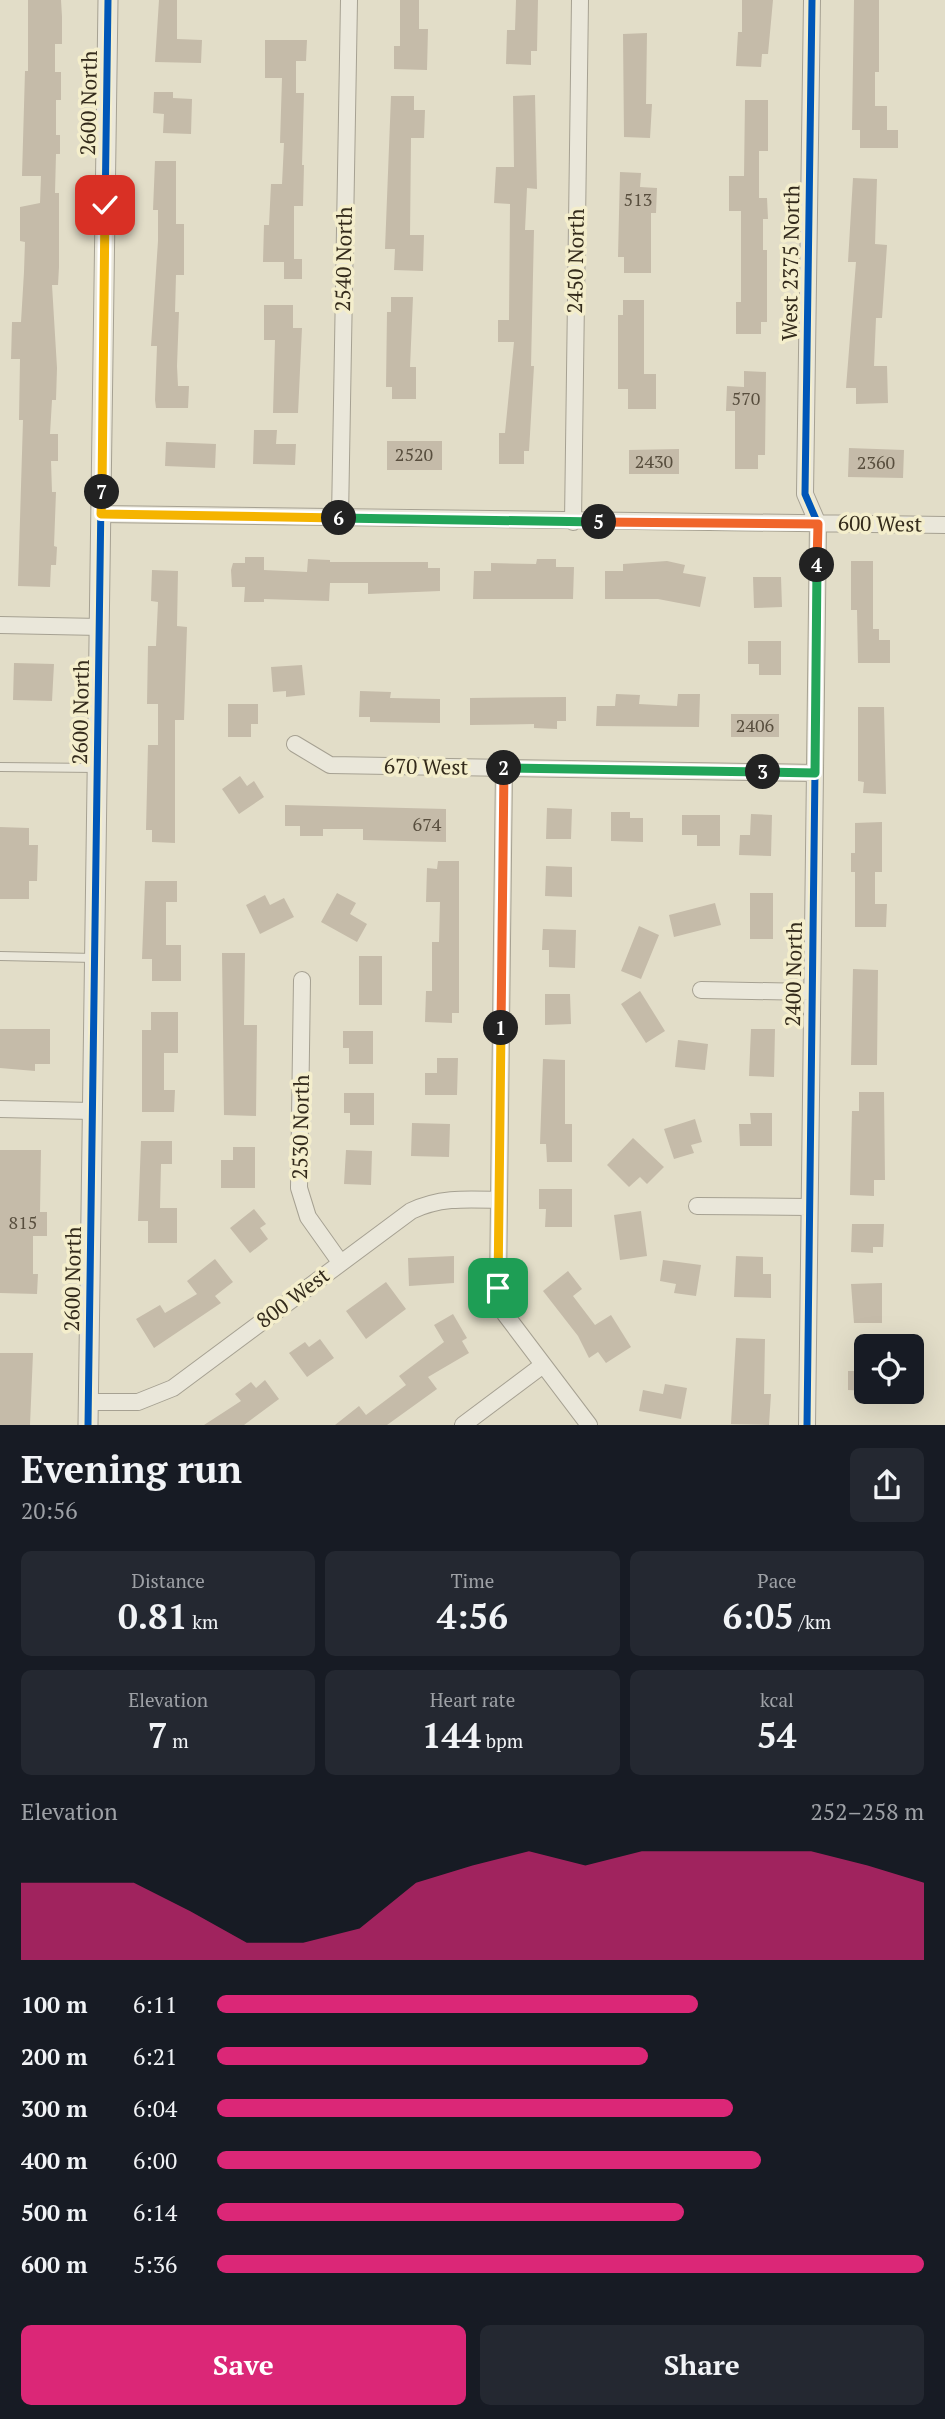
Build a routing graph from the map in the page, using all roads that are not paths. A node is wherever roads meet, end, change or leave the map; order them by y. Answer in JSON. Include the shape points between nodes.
{"nodes":[{"id":1,"x":108,"y":0,"type":"edge"},
{"id":2,"x":348,"y":0,"type":"edge"},
{"id":3,"x":580,"y":0,"type":"edge"},
{"id":4,"x":812,"y":0,"type":"edge"},
{"id":5,"x":101,"y":514,"type":"junction"},
{"id":6,"x":340,"y":518,"type":"junction"},
{"id":7,"x":573,"y":522,"type":"junction"},
{"id":8,"x":818,"y":524,"type":"junction"},
{"id":9,"x":945,"y":525,"type":"edge"},
{"id":10,"x":0,"y":625,"type":"edge"},
{"id":11,"x":100,"y":627,"type":"junction"},
{"id":12,"x":295,"y":744,"type":"dead end"},
{"id":13,"x":0,"y":767,"type":"edge"},
{"id":14,"x":97,"y":768,"type":"junction"},
{"id":15,"x":504,"y":768,"type":"junction"},
{"id":16,"x":815,"y":773,"type":"junction"},
{"id":17,"x":0,"y":956,"type":"edge"},
{"id":18,"x":94,"y":958,"type":"junction"},
{"id":19,"x":302,"y":980,"type":"dead end"},
{"id":20,"x":701,"y":990,"type":"dead end"},
{"id":21,"x":811,"y":992,"type":"junction"},
{"id":22,"x":0,"y":1109,"type":"edge"},
{"id":23,"x":92,"y":1111,"type":"junction"},
{"id":24,"x":499,"y":1200,"type":"junction"},
{"id":25,"x":697,"y":1206,"type":"dead end"},
{"id":26,"x":808,"y":1207,"type":"junction"},
{"id":27,"x":340,"y":1262,"type":"junction"},
{"id":28,"x":543,"y":1365,"type":"junction"},
{"id":29,"x":89,"y":1402,"type":"junction"},
{"id":30,"x":88,"y":1425,"type":"edge"},
{"id":31,"x":463,"y":1425,"type":"edge"},
{"id":32,"x":589,"y":1425,"type":"edge"},
{"id":33,"x":807,"y":1425,"type":"edge"}],
"edges":[{"from":1,"to":5,"type":"street","name":"2600 North"},
{"from":2,"to":6,"type":"street","name":"2540 North"},
{"from":3,"to":7,"type":"street","name":"2450 North"},
{"from":4,"to":8,"type":"street","name":"West 2375 North","via":[[805,494]]},
{"from":5,"to":6,"type":"street","name":"600 West"},
{"from":5,"to":11,"type":"street","name":"2600 North"},
{"from":6,"to":7,"type":"street","name":"600 West"},
{"from":7,"to":8,"type":"street","name":"600 West"},
{"from":8,"to":9,"type":"street","name":"600 West"},
{"from":8,"to":16,"type":"street","name":"2400 North"},
{"from":10,"to":11,"type":"street"},
{"from":11,"to":14,"type":"street","name":"2600 North"},
{"from":12,"to":15,"type":"street","name":"670 West","via":[[330,765]]},
{"from":13,"to":14,"type":"lane"},
{"from":14,"to":18,"type":"street","name":"2600 North"},
{"from":15,"to":16,"type":"street","name":"670 West"},
{"from":15,"to":24,"type":"street"},
{"from":16,"to":21,"type":"street","name":"2400 North"},
{"from":17,"to":18,"type":"lane"},
{"from":18,"to":23,"type":"street","name":"2600 North"},
{"from":19,"to":27,"type":"street","name":"2530 North","via":[[299,1188],[308,1217]]},
{"from":20,"to":21,"type":"street"},
{"from":21,"to":26,"type":"street","name":"2400 North"},
{"from":22,"to":23,"type":"street"},
{"from":23,"to":29,"type":"street","name":"2600 North"},
{"from":24,"to":27,"type":"street","name":"800 West","via":[[429,1202]]},
{"from":24,"to":28,"type":"street","via":[[498,1288],[505,1314]]},
{"from":25,"to":26,"type":"street"},
{"from":26,"to":33,"type":"street","name":"2400 North"},
{"from":27,"to":29,"type":"street","name":"800 West","via":[[173,1388],[138,1402]]},
{"from":28,"to":31,"type":"street"},
{"from":28,"to":32,"type":"street"},
{"from":29,"to":30,"type":"street","name":"2600 North"}]}
